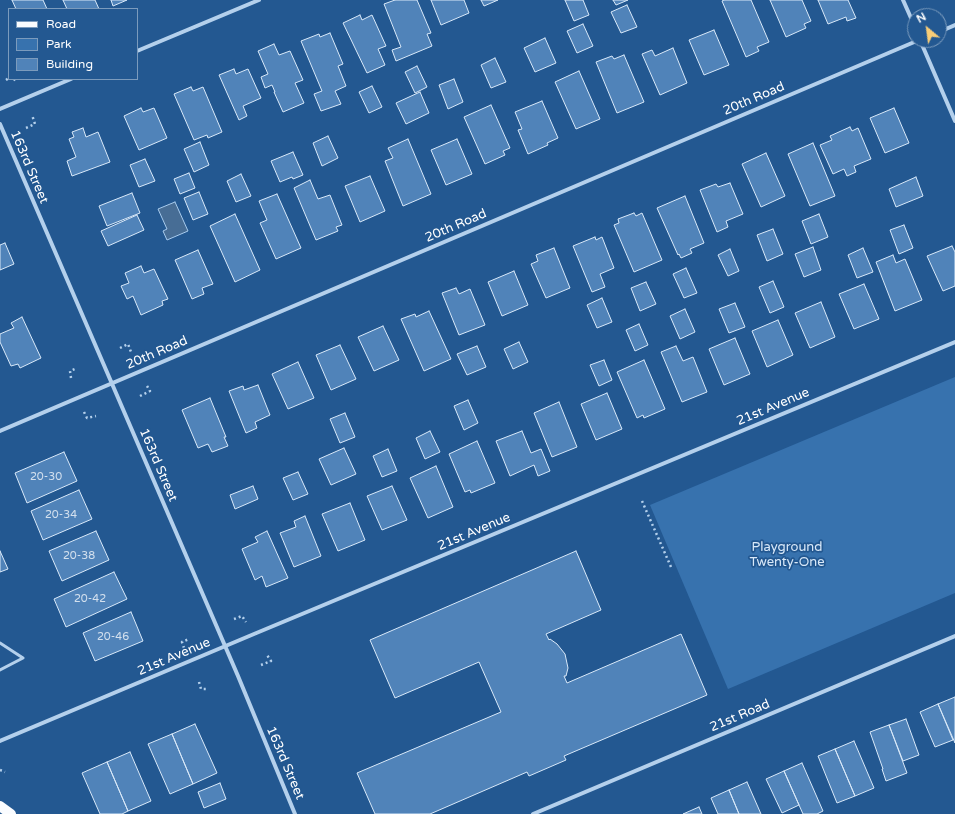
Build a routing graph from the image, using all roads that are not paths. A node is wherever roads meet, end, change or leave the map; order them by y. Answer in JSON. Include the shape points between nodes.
{"nodes":[{"id":1,"x":259,"y":0,"type":"edge"},
{"id":2,"x":907,"y":46,"type":"edge"},
{"id":3,"x":923,"y":48,"type":"edge"},
{"id":4,"x":138,"y":51,"type":"edge"},
{"id":5,"x":69,"y":80,"type":"edge"},
{"id":6,"x":0,"y":109,"type":"edge"},
{"id":7,"x":955,"y":121,"type":"edge"},
{"id":8,"x":0,"y":124,"type":"edge"},
{"id":9,"x":955,"y":342,"type":"edge"},
{"id":10,"x":112,"y":383,"type":"junction"},
{"id":11,"x":0,"y":431,"type":"edge"},
{"id":12,"x":955,"y":636,"type":"edge"},
{"id":13,"x":0,"y":643,"type":"edge"},
{"id":14,"x":225,"y":646,"type":"junction"},
{"id":15,"x":0,"y":670,"type":"edge"},
{"id":16,"x":0,"y":741,"type":"edge"},
{"id":17,"x":0,"y":806,"type":"edge"},
{"id":18,"x":11,"y":814,"type":"edge"},
{"id":19,"x":295,"y":814,"type":"edge"},
{"id":20,"x":533,"y":814,"type":"edge"}],
"edges":[{"from":1,"to":4,"type":"street"},
{"from":2,"to":10,"type":"street","name":"20th Road"},
{"from":3,"to":7,"type":"street"},
{"from":5,"to":6,"type":"street"},
{"from":8,"to":10,"type":"street","name":"163rd Street"},
{"from":9,"to":14,"type":"street","name":"21st Avenue"},
{"from":10,"to":11,"type":"street","name":"20th Road"},
{"from":10,"to":14,"type":"street","name":"163rd Street"},
{"from":12,"to":20,"type":"street","name":"21st Road"},
{"from":13,"to":15,"type":"lane","via":[[23,658]]},
{"from":14,"to":16,"type":"street","name":"21st Avenue"},
{"from":14,"to":19,"type":"street","name":"163rd Street"},
{"from":17,"to":18,"type":"main road"}]}
